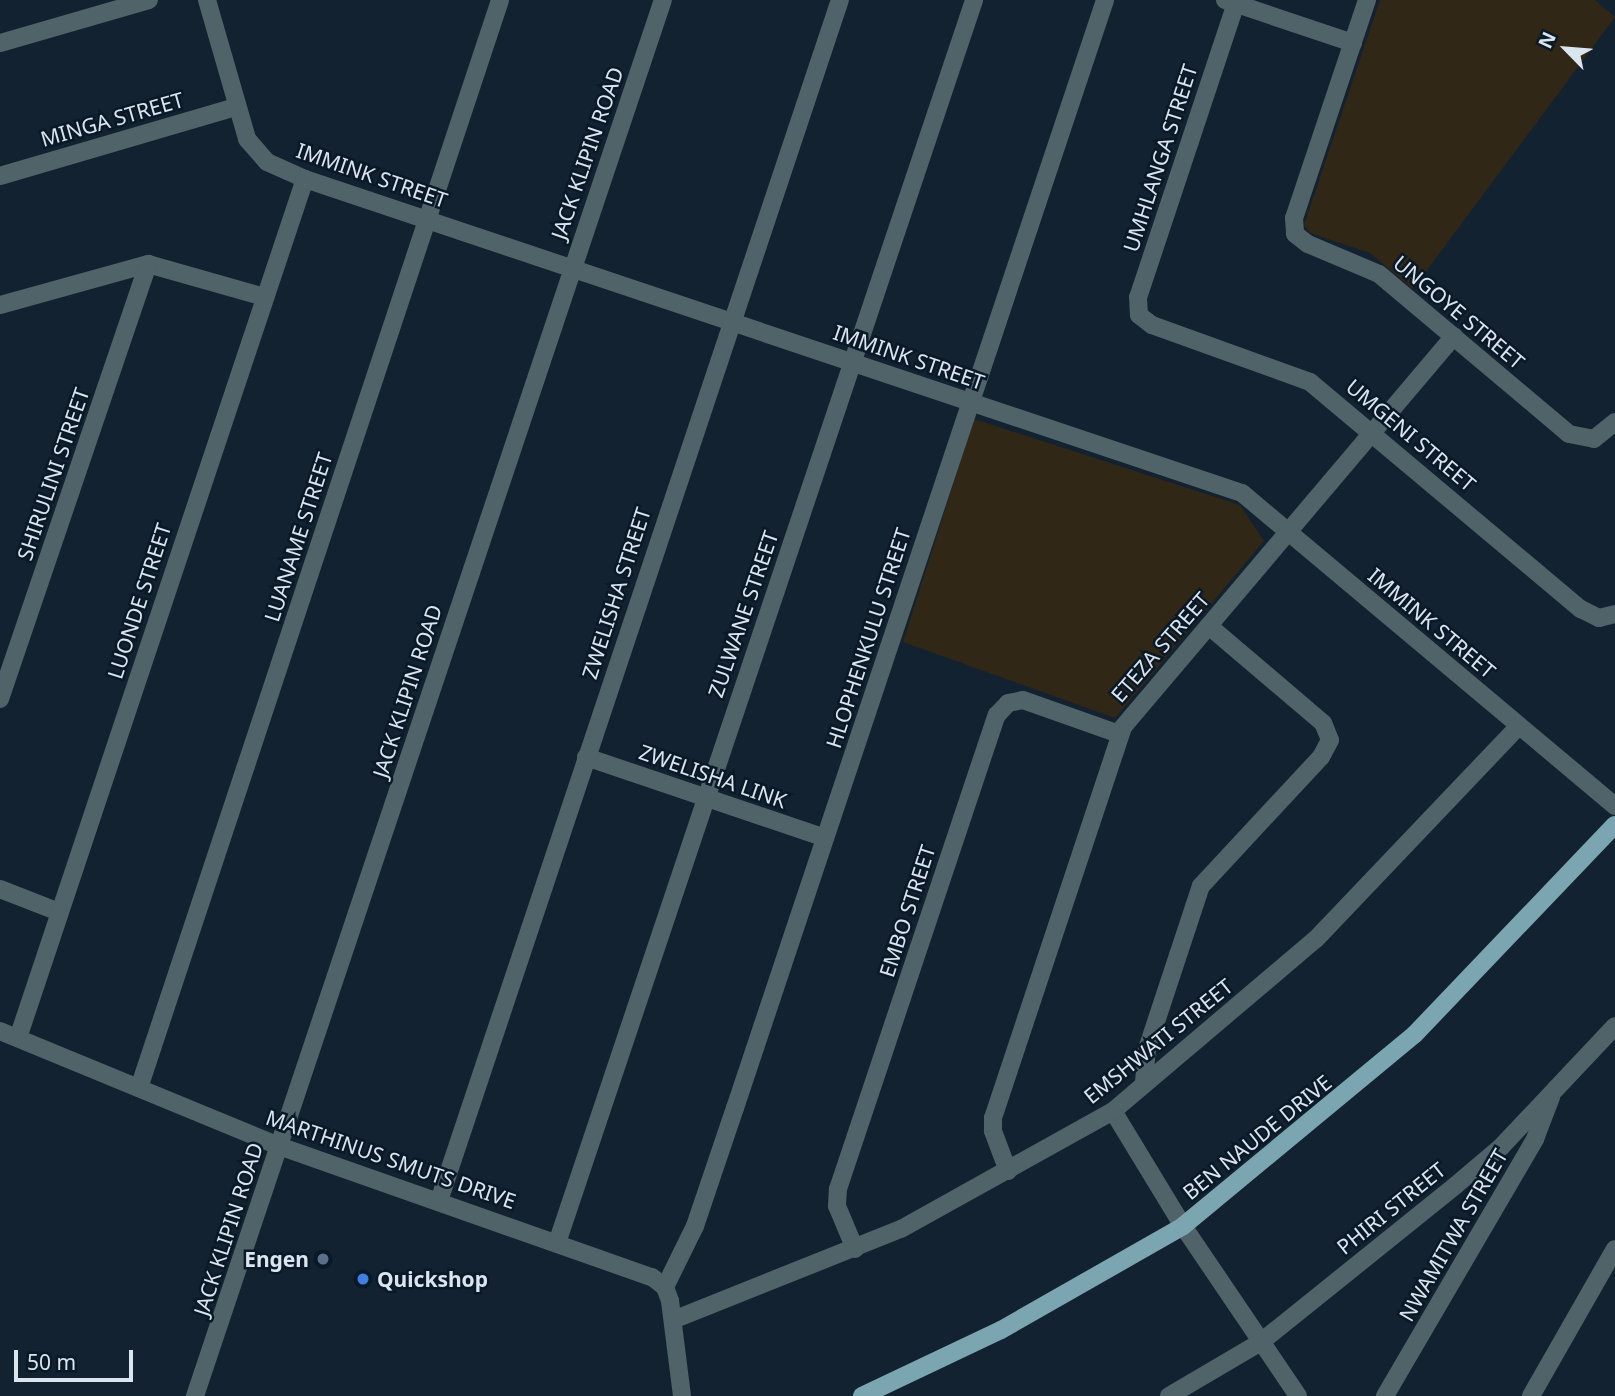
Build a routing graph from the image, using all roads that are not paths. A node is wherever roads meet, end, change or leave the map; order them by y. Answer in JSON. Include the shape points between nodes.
{"nodes":[{"id":1,"x":149,"y":0,"type":"edge"},
{"id":2,"x":207,"y":0,"type":"edge"},
{"id":3,"x":500,"y":0,"type":"edge"},
{"id":4,"x":663,"y":0,"type":"edge"},
{"id":5,"x":840,"y":0,"type":"edge"},
{"id":6,"x":974,"y":0,"type":"edge"},
{"id":7,"x":1105,"y":0,"type":"edge"},
{"id":8,"x":1367,"y":0,"type":"edge"},
{"id":9,"x":1232,"y":1,"type":"edge"},
{"id":10,"x":0,"y":43,"type":"edge"},
{"id":11,"x":1353,"y":43,"type":"junction"},
{"id":12,"x":236,"y":107,"type":"junction"},
{"id":13,"x":0,"y":176,"type":"edge"},
{"id":14,"x":305,"y":179,"type":"junction"},
{"id":15,"x":428,"y":217,"type":"junction"},
{"id":16,"x":148,"y":264,"type":"junction"},
{"id":17,"x":572,"y":268,"type":"junction"},
{"id":18,"x":265,"y":297,"type":"junction"},
{"id":19,"x":0,"y":305,"type":"edge"},
{"id":20,"x":730,"y":320,"type":"junction"},
{"id":21,"x":1152,"y":326,"type":"joint"},
{"id":22,"x":1454,"y":336,"type":"junction"},
{"id":23,"x":852,"y":362,"type":"junction"},
{"id":24,"x":971,"y":401,"type":"junction"},
{"id":25,"x":1615,"y":422,"type":"edge"},
{"id":26,"x":1373,"y":430,"type":"junction"},
{"id":27,"x":1288,"y":531,"type":"junction"},
{"id":28,"x":1615,"y":614,"type":"edge"},
{"id":29,"x":1209,"y":626,"type":"junction"},
{"id":30,"x":0,"y":699,"type":"edge"},
{"id":31,"x":1519,"y":726,"type":"junction"},
{"id":32,"x":1119,"y":734,"type":"junction"},
{"id":33,"x":586,"y":757,"type":"junction"},
{"id":34,"x":704,"y":798,"type":"junction"},
{"id":35,"x":1615,"y":806,"type":"edge"},
{"id":36,"x":1615,"y":825,"type":"edge"},
{"id":37,"x":825,"y":838,"type":"junction"},
{"id":38,"x":0,"y":889,"type":"edge"},
{"id":39,"x":59,"y":912,"type":"junction"},
{"id":40,"x":1615,"y":1026,"type":"edge"},
{"id":41,"x":0,"y":1031,"type":"edge"},
{"id":42,"x":18,"y":1038,"type":"junction"},
{"id":43,"x":1144,"y":1082,"type":"junction"},
{"id":44,"x":139,"y":1088,"type":"junction"},
{"id":45,"x":1552,"y":1093,"type":"junction"},
{"id":46,"x":1113,"y":1111,"type":"junction"},
{"id":47,"x":279,"y":1146,"type":"junction"},
{"id":48,"x":1008,"y":1171,"type":"junction"},
{"id":49,"x":439,"y":1201,"type":"junction"},
{"id":50,"x":1183,"y":1226,"type":"junction"},
{"id":51,"x":557,"y":1243,"type":"junction"},
{"id":52,"x":855,"y":1249,"type":"junction"},
{"id":53,"x":1615,"y":1249,"type":"edge"},
{"id":54,"x":665,"y":1287,"type":"junction"},
{"id":55,"x":673,"y":1320,"type":"junction"},
{"id":56,"x":1261,"y":1342,"type":"junction"},
{"id":57,"x":195,"y":1396,"type":"edge"},
{"id":58,"x":682,"y":1396,"type":"edge"},
{"id":59,"x":862,"y":1396,"type":"edge"},
{"id":60,"x":1169,"y":1396,"type":"edge"},
{"id":61,"x":1298,"y":1396,"type":"edge"},
{"id":62,"x":1385,"y":1396,"type":"edge"},
{"id":63,"x":1531,"y":1396,"type":"edge"}],
"edges":[{"from":1,"to":10,"type":"street"},
{"from":2,"to":12,"type":"street","name":"IMMINK STREET"},
{"from":3,"to":15,"type":"street","name":"LUANAME STREET"},
{"from":4,"to":17,"type":"street","name":"JACK KLIPIN ROAD"},
{"from":5,"to":20,"type":"street","name":"ZWELISHA STREET"},
{"from":6,"to":23,"type":"street","name":"ZULWANE STREET"},
{"from":7,"to":24,"type":"street","name":"HLOPHENKULU STREET"},
{"from":8,"to":11,"type":"street","name":"UNGOYE STREET"},
{"from":9,"to":11,"type":"street"},
{"from":9,"to":21,"type":"street","name":"UMHLANGA STREET","via":[[1136,303],[1139,315]]},
{"from":11,"to":22,"type":"street","name":"UNGOYE STREET","via":[[1294,229],[1308,244],[1379,274]]},
{"from":12,"to":13,"type":"street","name":"MINGA STREET"},
{"from":12,"to":14,"type":"street","name":"IMMINK STREET","via":[[256,155]]},
{"from":14,"to":15,"type":"street","name":"IMMINK STREET"},
{"from":14,"to":18,"type":"street","name":"LUONDE STREET"},
{"from":15,"to":17,"type":"street","name":"IMMINK STREET"},
{"from":15,"to":44,"type":"street","name":"LUANAME STREET"},
{"from":16,"to":18,"type":"street"},
{"from":16,"to":19,"type":"street"},
{"from":16,"to":30,"type":"street","name":"SHIRULINI STREET"},
{"from":17,"to":20,"type":"street","name":"IMMINK STREET"},
{"from":17,"to":47,"type":"street","name":"JACK KLIPIN ROAD"},
{"from":18,"to":39,"type":"street","name":"LUONDE STREET"},
{"from":20,"to":23,"type":"street","name":"IMMINK STREET"},
{"from":20,"to":33,"type":"street","name":"ZWELISHA STREET"},
{"from":21,"to":26,"type":"street","name":"UMGENI STREET","via":[[1303,378]]},
{"from":22,"to":25,"type":"street","name":"UNGOYE STREET","via":[[1569,435],[1594,439]]},
{"from":22,"to":26,"type":"street","name":"ETEZA STREET"},
{"from":23,"to":24,"type":"street","name":"IMMINK STREET"},
{"from":23,"to":34,"type":"street","name":"ZULWANE STREET"},
{"from":24,"to":27,"type":"street","name":"IMMINK STREET","via":[[1237,491]]},
{"from":24,"to":37,"type":"street","name":"HLOPHENKULU STREET"},
{"from":26,"to":27,"type":"street","name":"ETEZA STREET"},
{"from":26,"to":28,"type":"street","name":"UMGENI STREET","via":[[1581,609],[1594,617]]},
{"from":27,"to":29,"type":"street","name":"ETEZA STREET"},
{"from":27,"to":31,"type":"street","name":"IMMINK STREET"},
{"from":29,"to":32,"type":"street","name":"ETEZA STREET"},
{"from":29,"to":43,"type":"street","via":[[1322,723],[1330,740],[1321,757],[1201,886],[1147,1049]]},
{"from":31,"to":35,"type":"street","name":"IMMINK STREET"},
{"from":31,"to":43,"type":"street","name":"EMSHWATI STREET","via":[[1316,939]]},
{"from":32,"to":48,"type":"street","name":"ETEZA STREET","via":[[993,1118],[993,1131]]},
{"from":32,"to":52,"type":"street","name":"EMBO STREET","via":[[1023,700],[1008,703],[997,715],[838,1189],[837,1206]]},
{"from":33,"to":34,"type":"street","name":"ZWELISHA LINK"},
{"from":33,"to":49,"type":"street","name":"ZWELISHA STREET"},
{"from":34,"to":37,"type":"street","name":"ZWELISHA LINK"},
{"from":34,"to":51,"type":"street","name":"ZULWANE STREET"},
{"from":36,"to":50,"type":"main road","name":"BEN NAUDE DRIVE","via":[[1415,1034]]},
{"from":37,"to":54,"type":"street","name":"HLOPHENKULU STREET","via":[[695,1226]]},
{"from":38,"to":39,"type":"street"},
{"from":39,"to":42,"type":"street","name":"LUONDE STREET"},
{"from":40,"to":45,"type":"street","name":"PHIRI STREET"},
{"from":41,"to":42,"type":"street","name":"MARTHINUS SMUTS DRIVE"},
{"from":42,"to":44,"type":"street","name":"MARTHINUS SMUTS DRIVE"},
{"from":43,"to":46,"type":"street","name":"EMSHWATI STREET"},
{"from":44,"to":47,"type":"street","name":"MARTHINUS SMUTS DRIVE"},
{"from":45,"to":56,"type":"street","name":"PHIRI STREET","via":[[1502,1147]]},
{"from":45,"to":62,"type":"street","name":"NWAMITWA STREET","via":[[1535,1139]]},
{"from":46,"to":48,"type":"street","name":"EMSHWATI STREET"},
{"from":46,"to":50,"type":"street"},
{"from":47,"to":49,"type":"street","name":"MARTHINUS SMUTS DRIVE"},
{"from":47,"to":57,"type":"street","name":"JACK KLIPIN ROAD"},
{"from":48,"to":52,"type":"street","name":"EMSHWATI STREET"},
{"from":49,"to":51,"type":"street","name":"MARTHINUS SMUTS DRIVE"},
{"from":50,"to":56,"type":"street"},
{"from":50,"to":59,"type":"main road","name":"BEN NAUDE DRIVE","via":[[1001,1330]]},
{"from":51,"to":54,"type":"street","name":"MARTHINUS SMUTS DRIVE","via":[[630,1267]]},
{"from":52,"to":55,"type":"street","name":"EMSHWATI STREET"},
{"from":53,"to":63,"type":"street"},
{"from":54,"to":55,"type":"street"},
{"from":55,"to":58,"type":"street"},
{"from":56,"to":60,"type":"street","name":"PHIRI STREET"},
{"from":56,"to":61,"type":"street"}]}
